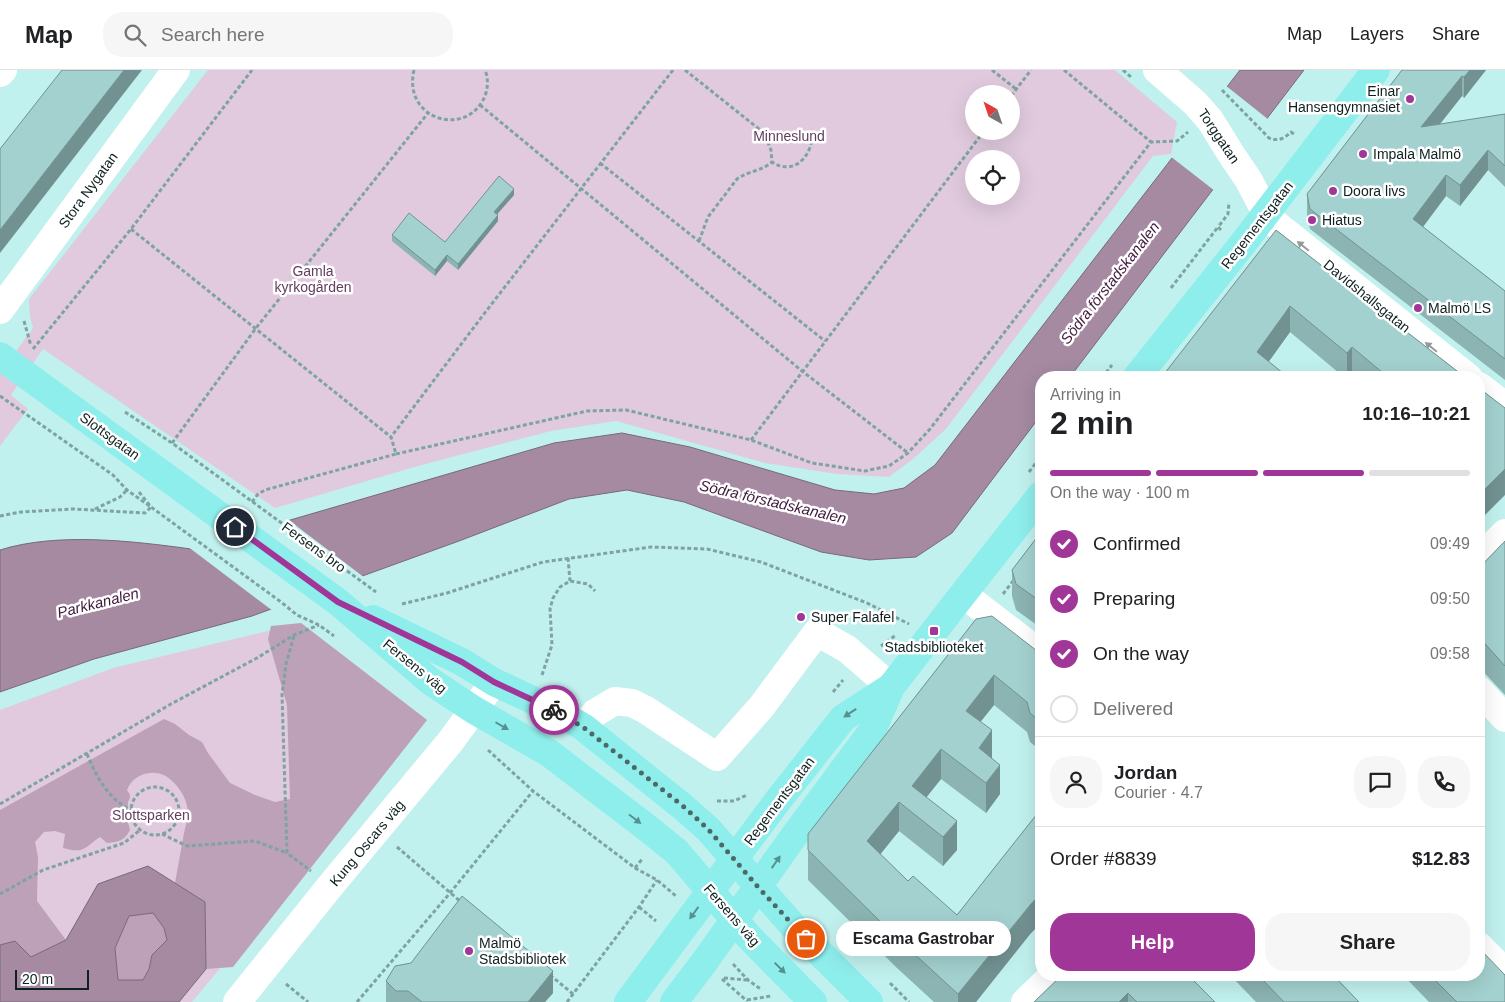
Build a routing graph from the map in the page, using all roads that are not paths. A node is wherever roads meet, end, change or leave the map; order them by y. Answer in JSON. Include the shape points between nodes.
{"nodes":[{"id":1,"x":3,"y":70,"type":"edge"},
{"id":2,"x":176,"y":70,"type":"edge"},
{"id":3,"x":1376,"y":70,"type":"edge"},
{"id":4,"x":1160,"y":71,"type":"edge"},
{"id":5,"x":0,"y":73,"type":"edge"},
{"id":6,"x":1266,"y":214,"type":"junction"},
{"id":7,"x":1,"y":308,"type":"edge"},
{"id":8,"x":0,"y":356,"type":"edge"},
{"id":9,"x":1142,"y":371,"type":"edge"},
{"id":10,"x":1460,"y":371,"type":"edge"},
{"id":11,"x":1485,"y":391,"type":"edge"},
{"id":12,"x":1505,"y":406,"type":"edge"},
{"id":13,"x":1035,"y":504,"type":"edge"},
{"id":14,"x":1505,"y":532,"type":"edge"},
{"id":15,"x":1485,"y":553,"type":"edge"},
{"id":16,"x":963,"y":594,"type":"junction"},
{"id":17,"x":338,"y":602,"type":"junction"},
{"id":18,"x":1035,"y":649,"type":"edge"},
{"id":19,"x":494,"y":682,"type":"junction"},
{"id":20,"x":891,"y":687,"type":"junction"},
{"id":21,"x":1485,"y":696,"type":"edge"},
{"id":22,"x":474,"y":710,"type":"junction"},
{"id":23,"x":1505,"y":718,"type":"edge"},
{"id":24,"x":583,"y":727,"type":"junction"},
{"id":25,"x":734,"y":860,"type":"junction"},
{"id":26,"x":758,"y":887,"type":"junction"},
{"id":27,"x":711,"y":890,"type":"junction"},
{"id":28,"x":735,"y":920,"type":"junction"},
{"id":29,"x":1485,"y":952,"type":"edge"},
{"id":30,"x":1505,"y":972,"type":"edge"},
{"id":31,"x":1047,"y":981,"type":"edge"},
{"id":32,"x":237,"y":1002,"type":"edge"},
{"id":33,"x":628,"y":1002,"type":"edge"},
{"id":34,"x":674,"y":1002,"type":"edge"},
{"id":35,"x":813,"y":1002,"type":"edge"},
{"id":36,"x":869,"y":1002,"type":"edge"},
{"id":37,"x":1025,"y":1002,"type":"edge"}],
"edges":[{"from":1,"to":5,"type":"street"},
{"from":2,"to":7,"type":"street","name":"Stora Nygatan"},
{"from":3,"to":6,"type":"main road","name":"Regementsgatan"},
{"from":4,"to":6,"type":"street","name":"Torggatan","via":[[1196,102],[1210,120]]},
{"from":6,"to":9,"type":"main road","name":"Regementsgatan"},
{"from":10,"to":6,"type":"street","name":"Davidshallsgatan","one_way":true},
{"from":8,"to":17,"type":"main road","name":"Slottsgatan"},
{"from":11,"to":12,"type":"street"},
{"from":13,"to":16,"type":"main road","name":"Regementsgatan"},
{"from":14,"to":15,"type":"street"},
{"from":16,"to":18,"type":"street"},
{"from":16,"to":20,"type":"main road","name":"Regementsgatan"},
{"from":17,"to":19,"type":"main road","name":"Fersens väg","via":[[462,662]]},
{"from":17,"to":22,"type":"main road","name":"Fersens väg","via":[[430,681]]},
{"from":19,"to":22,"type":"street","name":"Kung Oscars väg"},
{"from":19,"to":24,"type":"main road","name":"Fersens väg"},
{"from":20,"to":24,"type":"street","via":[[847,648],[817,632],[762,706],[717,757],[632,703],[615,701],[595,713]]},
{"from":20,"to":25,"type":"main road","name":"Regementsgatan","one_way":true,"via":[[843,718]]},
{"from":26,"to":20,"type":"main road","name":"Regementsgatan","one_way":true,"via":[[872,731]]},
{"from":21,"to":23,"type":"street"},
{"from":22,"to":27,"type":"main road","name":"Fersens väg","one_way":true,"via":[[548,753],[646,827],[678,852]]},
{"from":22,"to":32,"type":"street","name":"Kung Oscars väg"},
{"from":24,"to":25,"type":"main road","name":"Fersens väg","via":[[683,806]]},
{"from":25,"to":26,"type":"main road","name":"Fersens väg"},
{"from":25,"to":27,"type":"main road","name":"Regementsgatan"},
{"from":26,"to":28,"type":"main road","name":"Regementsgatan"},
{"from":26,"to":36,"type":"main road"},
{"from":27,"to":28,"type":"main road","name":"Fersens väg"},
{"from":27,"to":33,"type":"main road","name":"Regementsgatan","one_way":true},
{"from":28,"to":34,"type":"main road","name":"Regementsgatan"},
{"from":28,"to":35,"type":"main road","name":"Fersens väg","one_way":true},
{"from":29,"to":30,"type":"street"},
{"from":31,"to":37,"type":"street"}]}
